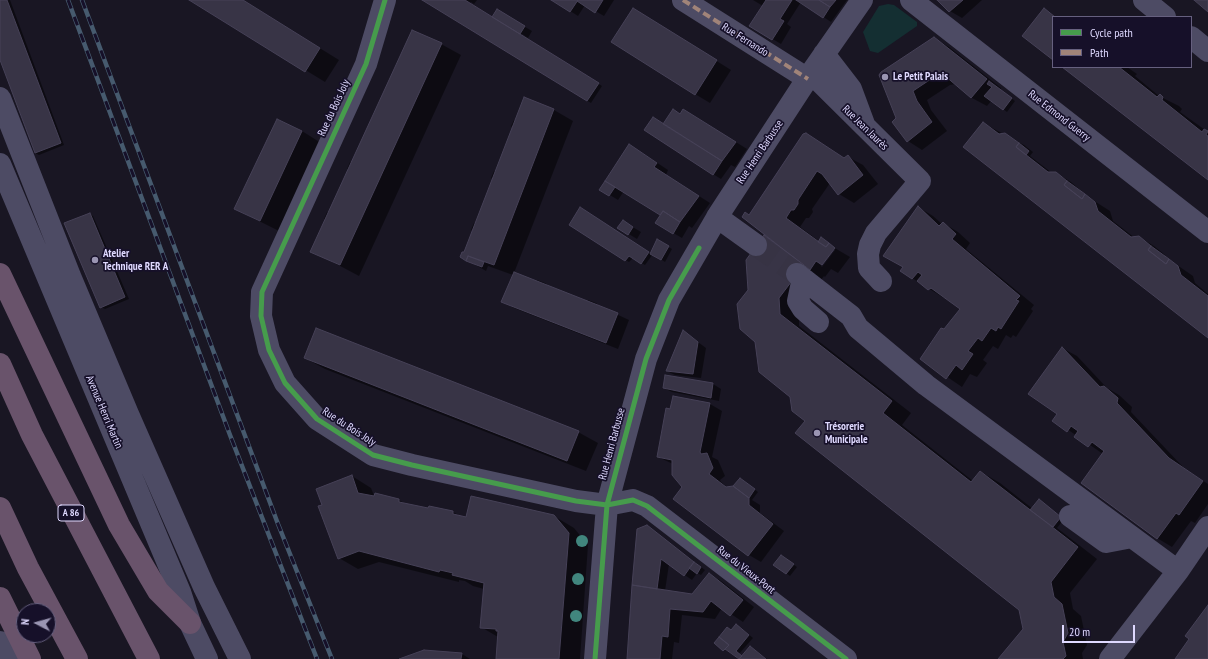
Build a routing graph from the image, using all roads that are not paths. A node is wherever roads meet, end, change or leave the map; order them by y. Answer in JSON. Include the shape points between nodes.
{"nodes":[{"id":1,"x":385,"y":0,"type":"edge"},
{"id":2,"x":683,"y":0,"type":"edge"},
{"id":3,"x":862,"y":0,"type":"edge"},
{"id":4,"x":911,"y":0,"type":"edge"},
{"id":5,"x":1144,"y":0,"type":"edge"},
{"id":6,"x":1164,"y":16,"type":"edge"},
{"id":7,"x":1192,"y":38,"type":"edge"},
{"id":8,"x":1208,"y":51,"type":"edge"},
{"id":9,"x":824,"y":54,"type":"junction"},
{"id":10,"x":809,"y":76,"type":"junction"},
{"id":11,"x":0,"y":98,"type":"edge"},
{"id":12,"x":867,"y":131,"type":"junction"},
{"id":13,"x":0,"y":164,"type":"edge"},
{"id":14,"x":716,"y":217,"type":"junction"},
{"id":15,"x":1208,"y":232,"type":"edge"},
{"id":16,"x":756,"y":246,"type":"tunnel mouth"},
{"id":17,"x":0,"y":274,"type":"edge"},
{"id":18,"x":881,"y":281,"type":"dead end"},
{"id":19,"x":818,"y":322,"type":"dead end"},
{"id":20,"x":0,"y":364,"type":"edge"},
{"id":21,"x":632,"y":500,"type":"joint"},
{"id":22,"x":607,"y":505,"type":"junction"},
{"id":23,"x":0,"y":508,"type":"edge"},
{"id":24,"x":1070,"y":516,"type":"dead end"},
{"id":25,"x":1208,"y":527,"type":"edge"},
{"id":26,"x":1132,"y":537,"type":"junction"},
{"id":27,"x":1178,"y":571,"type":"junction"},
{"id":28,"x":0,"y":598,"type":"edge"},
{"id":29,"x":190,"y":623,"type":"junction"},
{"id":30,"x":0,"y":642,"type":"edge"},
{"id":31,"x":9,"y":659,"type":"edge"},
{"id":32,"x":30,"y":659,"type":"edge"},
{"id":33,"x":77,"y":659,"type":"edge"},
{"id":34,"x":148,"y":659,"type":"edge"},
{"id":35,"x":207,"y":659,"type":"edge"},
{"id":36,"x":240,"y":659,"type":"edge"},
{"id":37,"x":595,"y":659,"type":"edge"},
{"id":38,"x":846,"y":659,"type":"edge"},
{"id":39,"x":1110,"y":659,"type":"edge"}],
"edges":[{"from":1,"to":22,"type":"street","name":"Rue du Bois Joly","via":[[366,64],[262,292],[261,316],[269,350],[285,383],[317,419],[373,455],[576,502]]},
{"from":2,"to":10,"type":"street","name":"Rue Fernando"},
{"from":3,"to":9,"type":"street","name":"Rue Henri Barbusse"},
{"from":4,"to":15,"type":"street","name":"Rue Edmond Guerry"},
{"from":5,"to":6,"type":"street"},
{"from":7,"to":8,"type":"street"},
{"from":9,"to":10,"type":"street","name":"Rue Henri Barbusse"},
{"from":9,"to":12,"type":"street","via":[[851,88]]},
{"from":10,"to":12,"type":"street","name":"Rue Jean Jaurès"},
{"from":10,"to":14,"type":"street","name":"Rue Henri Barbusse"},
{"from":11,"to":36,"type":"street","via":[[125,407],[204,587]]},
{"from":12,"to":18,"type":"street","name":"Rue Jean Jaurès","via":[[920,181],[876,233],[870,246],[869,268]]},
{"from":13,"to":29,"type":"street","name":"Avenue Henri Martin","via":[[180,592]]},
{"from":14,"to":16,"type":"street"},
{"from":14,"to":22,"type":"street","name":"Rue Henri Barbusse","via":[[669,300],[649,352]]},
{"from":17,"to":29,"type":"highway","via":[[119,525],[158,591]]},
{"from":19,"to":26,"type":"street","via":[[798,301],[801,277],[851,316],[858,328],[926,385]]},
{"from":20,"to":34,"type":"highway","number":"A 86","via":[[32,435]]},
{"from":21,"to":22,"type":"street","name":"Rue du Bois Joly"},
{"from":21,"to":38,"type":"street","name":"Rue du Vieux-Pont","via":[[647,506]]},
{"from":22,"to":37,"type":"street","name":"Rue Henri Barbusse"},
{"from":23,"to":33,"type":"highway","via":[[28,568]]},
{"from":24,"to":26,"type":"street","via":[[1106,542]]},
{"from":25,"to":27,"type":"street"},
{"from":26,"to":27,"type":"street"},
{"from":27,"to":39,"type":"street"},
{"from":28,"to":32,"type":"highway"},
{"from":29,"to":35,"type":"street","name":"Avenue Henri Martin"},
{"from":30,"to":31,"type":"street"}]}
